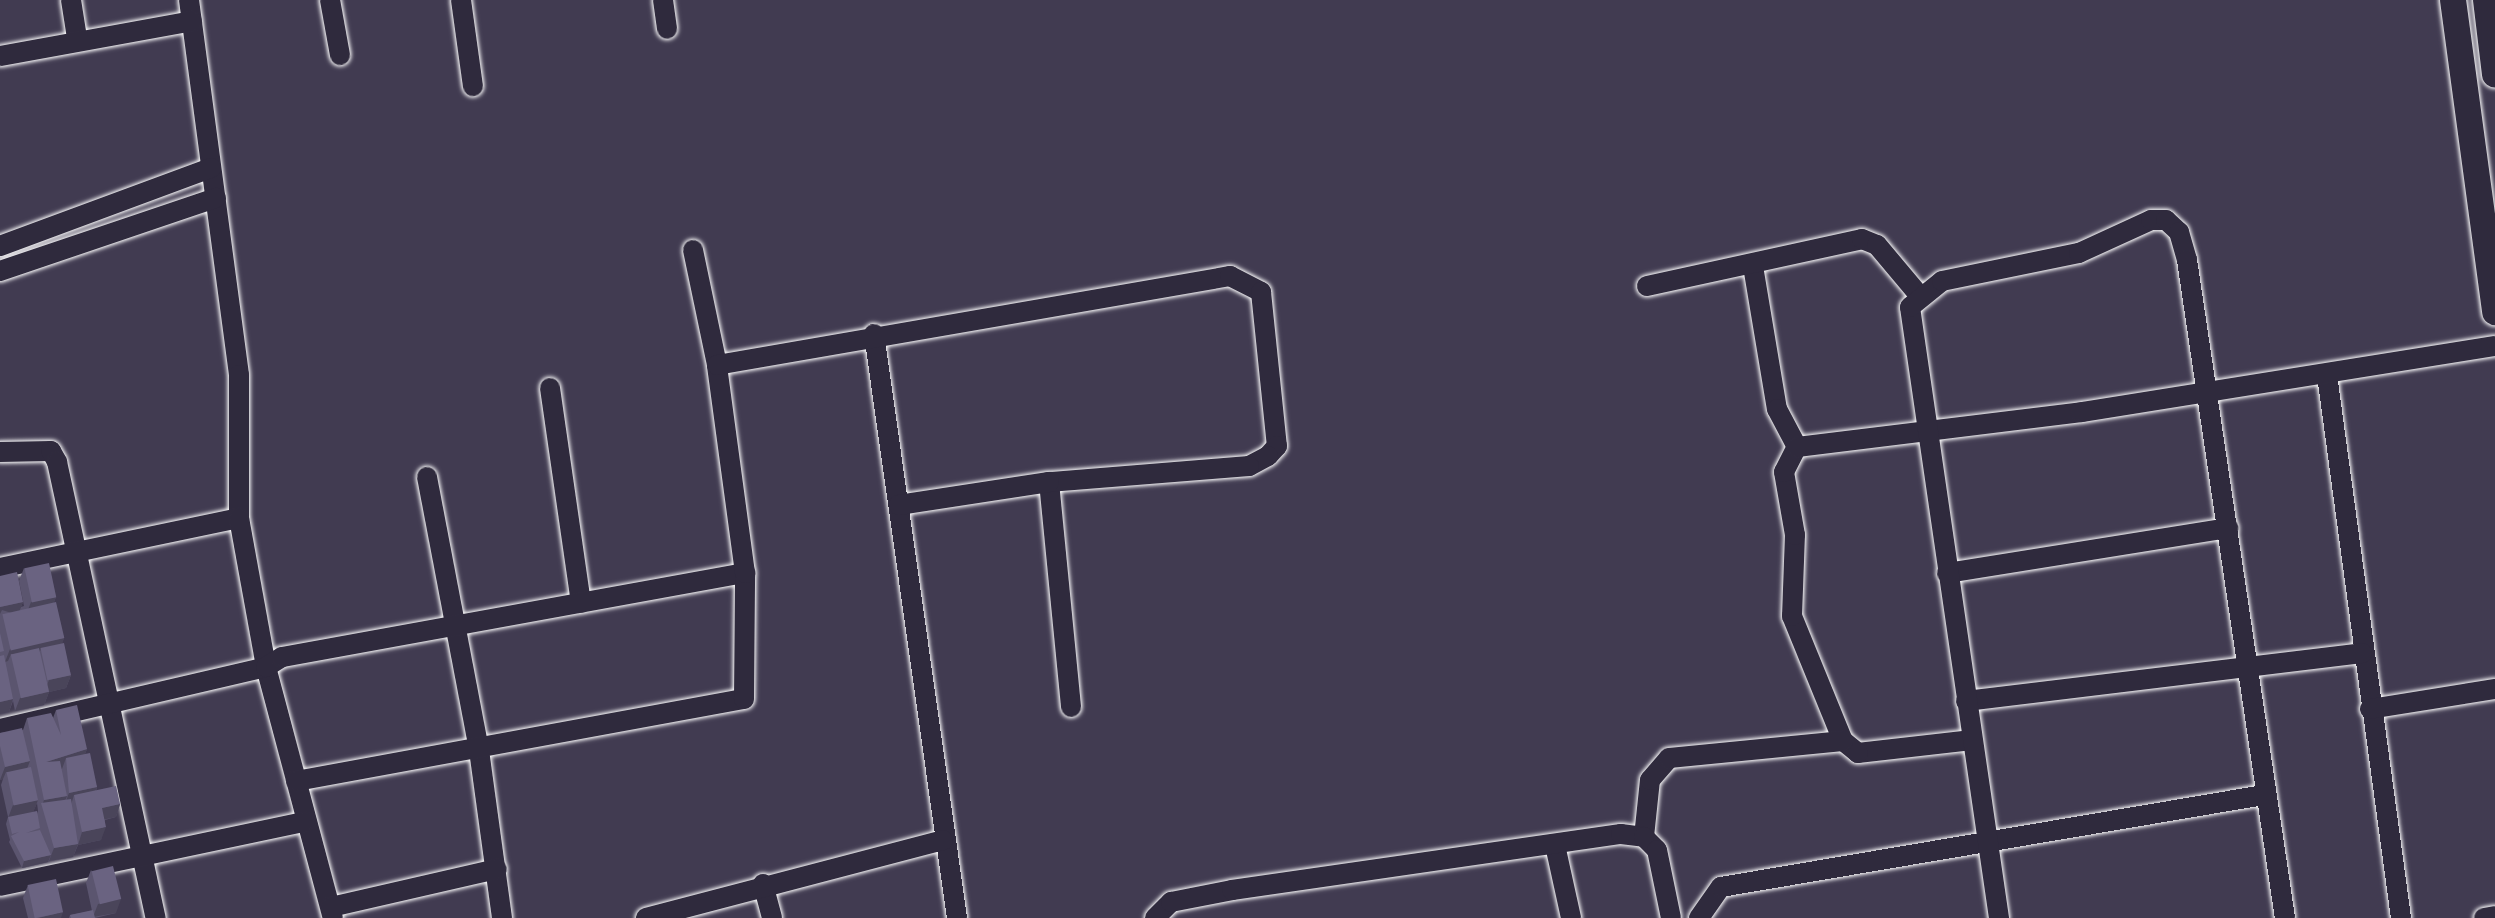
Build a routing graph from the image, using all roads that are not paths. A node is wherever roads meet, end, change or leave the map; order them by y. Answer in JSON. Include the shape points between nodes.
{"nodes":[{"id":1,"x":71,"y":0,"type":"edge"},
{"id":2,"x":330,"y":0,"type":"edge"},
{"id":3,"x":461,"y":0,"type":"edge"},
{"id":4,"x":663,"y":0,"type":"edge"},
{"id":5,"x":2453,"y":0,"type":"edge"},
{"id":6,"x":190,"y":10,"type":"edge"},
{"id":7,"x":2487,"y":10,"type":"edge"},
{"id":8,"x":667,"y":29,"type":"dead end"},
{"id":9,"x":77,"y":39,"type":"junction"},
{"id":10,"x":340,"y":55,"type":"dead end"},
{"id":11,"x":0,"y":56,"type":"edge"},
{"id":12,"x":2495,"y":74,"type":"edge"},
{"id":13,"x":473,"y":86,"type":"dead end"},
{"id":14,"x":211,"y":168,"type":"junction"},
{"id":15,"x":216,"y":198,"type":"junction"},
{"id":16,"x":0,"y":246,"type":"edge"},
{"id":17,"x":693,"y":250,"type":"dead end"},
{"id":18,"x":1753,"y":266,"type":"junction"},
{"id":19,"x":0,"y":271,"type":"edge"},
{"id":20,"x":1647,"y":286,"type":"dead end"},
{"id":21,"x":1919,"y":295,"type":"junction"},
{"id":22,"x":2495,"y":312,"type":"edge"},
{"id":23,"x":874,"y":334,"type":"junction"},
{"id":24,"x":2495,"y":346,"type":"edge"},
{"id":25,"x":717,"y":365,"type":"junction"},
{"id":26,"x":2327,"y":375,"type":"junction"},
{"id":27,"x":550,"y":388,"type":"dead end"},
{"id":28,"x":2209,"y":391,"type":"junction"},
{"id":29,"x":1923,"y":428,"type":"junction"},
{"id":30,"x":1797,"y":447,"type":"junction"},
{"id":31,"x":0,"y":452,"type":"edge"},
{"id":32,"x":427,"y":477,"type":"dead end"},
{"id":33,"x":1049,"y":482,"type":"junction"},
{"id":34,"x":899,"y":505,"type":"junction"},
{"id":35,"x":239,"y":518,"type":"junction"},
{"id":36,"x":2228,"y":528,"type":"junction"},
{"id":37,"x":78,"y":553,"type":"junction"},
{"id":38,"x":0,"y":568,"type":"edge"},
{"id":39,"x":745,"y":573,"type":"junction"},
{"id":40,"x":1947,"y":573,"type":"junction"},
{"id":41,"x":581,"y":603,"type":"junction"},
{"id":42,"x":456,"y":624,"type":"junction"},
{"id":43,"x":2362,"y":653,"type":"junction"},
{"id":44,"x":2250,"y":665,"type":"junction"},
{"id":45,"x":266,"y":667,"type":"junction"},
{"id":46,"x":2495,"y":689,"type":"edge"},
{"id":47,"x":1966,"y":701,"type":"junction"},
{"id":48,"x":110,"y":706,"type":"junction"},
{"id":49,"x":1071,"y":707,"type":"dead end"},
{"id":50,"x":2370,"y":709,"type":"junction"},
{"id":51,"x":0,"y":729,"type":"edge"},
{"id":52,"x":1972,"y":740,"type":"junction"},
{"id":53,"x":1843,"y":741,"type":"junction"},
{"id":54,"x":479,"y":750,"type":"junction"},
{"id":55,"x":296,"y":781,"type":"junction"},
{"id":56,"x":2264,"y":795,"type":"junction"},
{"id":57,"x":304,"y":822,"type":"junction"},
{"id":58,"x":1644,"y":837,"type":"junction"},
{"id":59,"x":943,"y":840,"type":"junction"},
{"id":60,"x":1988,"y":843,"type":"junction"},
{"id":61,"x":1555,"y":845,"type":"junction"},
{"id":62,"x":145,"y":857,"type":"junction"},
{"id":63,"x":497,"y":869,"type":"junction"},
{"id":64,"x":763,"y":884,"type":"junction"},
{"id":65,"x":0,"y":886,"type":"edge"},
{"id":66,"x":332,"y":913,"type":"edge"},
{"id":67,"x":2495,"y":916,"type":"edge"},
{"id":68,"x":156,"y":918,"type":"edge"},
{"id":69,"x":502,"y":918,"type":"edge"},
{"id":70,"x":646,"y":918,"type":"edge"},
{"id":71,"x":772,"y":918,"type":"edge"},
{"id":72,"x":957,"y":918,"type":"edge"},
{"id":73,"x":1155,"y":918,"type":"edge"},
{"id":74,"x":1571,"y":918,"type":"edge"},
{"id":75,"x":1671,"y":918,"type":"edge"},
{"id":76,"x":1699,"y":918,"type":"edge"},
{"id":77,"x":1999,"y":918,"type":"edge"},
{"id":78,"x":2285,"y":918,"type":"edge"},
{"id":79,"x":2401,"y":918,"type":"edge"},
{"id":80,"x":2484,"y":918,"type":"edge"}],
"edges":[{"from":1,"to":9,"type":"street"},
{"from":2,"to":10,"type":"street"},
{"from":3,"to":13,"type":"street"},
{"from":4,"to":8,"type":"street"},
{"from":5,"to":22,"type":"main road"},
{"from":6,"to":9,"type":"street"},
{"from":6,"to":14,"type":"street"},
{"from":7,"to":12,"type":"main road"},
{"from":9,"to":11,"type":"street"},
{"from":14,"to":15,"type":"street"},
{"from":14,"to":16,"type":"street"},
{"from":15,"to":19,"type":"street"},
{"from":15,"to":35,"type":"street","via":[[231,290]]},
{"from":17,"to":25,"type":"street"},
{"from":18,"to":20,"type":"street"},
{"from":18,"to":21,"type":"street","via":[[1862,239],[1877,245]]},
{"from":18,"to":30,"type":"street","via":[[1777,409]]},
{"from":21,"to":28,"type":"street","via":[[1942,281],[2079,253],[2166,220],[2179,232],[2187,260]]},
{"from":21,"to":29,"type":"street","via":[[1910,307]]},
{"from":23,"to":25,"type":"street"},
{"from":23,"to":33,"type":"street","via":[[1230,276],[1261,292],[1277,446],[1268,456],[1249,466]]},
{"from":23,"to":34,"type":"street"},
{"from":24,"to":26,"type":"street"},
{"from":25,"to":39,"type":"street"},
{"from":26,"to":28,"type":"street"},
{"from":26,"to":43,"type":"street"},
{"from":27,"to":41,"type":"street"},
{"from":28,"to":29,"type":"street"},
{"from":28,"to":36,"type":"street"},
{"from":29,"to":30,"type":"street"},
{"from":29,"to":40,"type":"street"},
{"from":30,"to":53,"type":"street","via":[[1784,472],[1795,535],[1792,616]]},
{"from":31,"to":37,"type":"street","via":[[51,451]]},
{"from":32,"to":42,"type":"street"},
{"from":33,"to":34,"type":"street"},
{"from":33,"to":49,"type":"street"},
{"from":34,"to":59,"type":"street"},
{"from":35,"to":37,"type":"street"},
{"from":35,"to":45,"type":"street"},
{"from":36,"to":40,"type":"street"},
{"from":36,"to":44,"type":"street"},
{"from":37,"to":38,"type":"street"},
{"from":37,"to":48,"type":"street"},
{"from":39,"to":41,"type":"street"},
{"from":39,"to":54,"type":"street","via":[[748,690],[734,706]]},
{"from":40,"to":47,"type":"street"},
{"from":41,"to":42,"type":"street"},
{"from":42,"to":45,"type":"street","via":[[282,657]]},
{"from":42,"to":54,"type":"street"},
{"from":43,"to":44,"type":"street"},
{"from":43,"to":50,"type":"street"},
{"from":44,"to":47,"type":"street"},
{"from":44,"to":56,"type":"street"},
{"from":45,"to":48,"type":"street"},
{"from":45,"to":55,"type":"street"},
{"from":46,"to":50,"type":"street"},
{"from":47,"to":52,"type":"street"},
{"from":48,"to":51,"type":"street"},
{"from":48,"to":62,"type":"street"},
{"from":50,"to":79,"type":"street"},
{"from":52,"to":53,"type":"street","via":[[1858,753]]},
{"from":52,"to":60,"type":"street"},
{"from":53,"to":58,"type":"street","via":[[1669,758],[1650,780]]},
{"from":54,"to":55,"type":"street"},
{"from":54,"to":63,"type":"street"},
{"from":55,"to":57,"type":"street"},
{"from":56,"to":60,"type":"street"},
{"from":56,"to":78,"type":"street"},
{"from":57,"to":62,"type":"street"},
{"from":57,"to":66,"type":"street"},
{"from":58,"to":61,"type":"street"},
{"from":58,"to":75,"type":"street","via":[[1657,850]]},
{"from":59,"to":64,"type":"street"},
{"from":59,"to":72,"type":"street"},
{"from":60,"to":76,"type":"street","via":[[1721,887]]},
{"from":60,"to":77,"type":"street"},
{"from":61,"to":73,"type":"street","via":[[1232,890],[1171,902]]},
{"from":61,"to":74,"type":"street"},
{"from":62,"to":65,"type":"street"},
{"from":62,"to":68,"type":"street"},
{"from":63,"to":66,"type":"street"},
{"from":63,"to":69,"type":"street"},
{"from":64,"to":70,"type":"street"},
{"from":64,"to":71,"type":"street"},
{"from":67,"to":80,"type":"street"}]}
